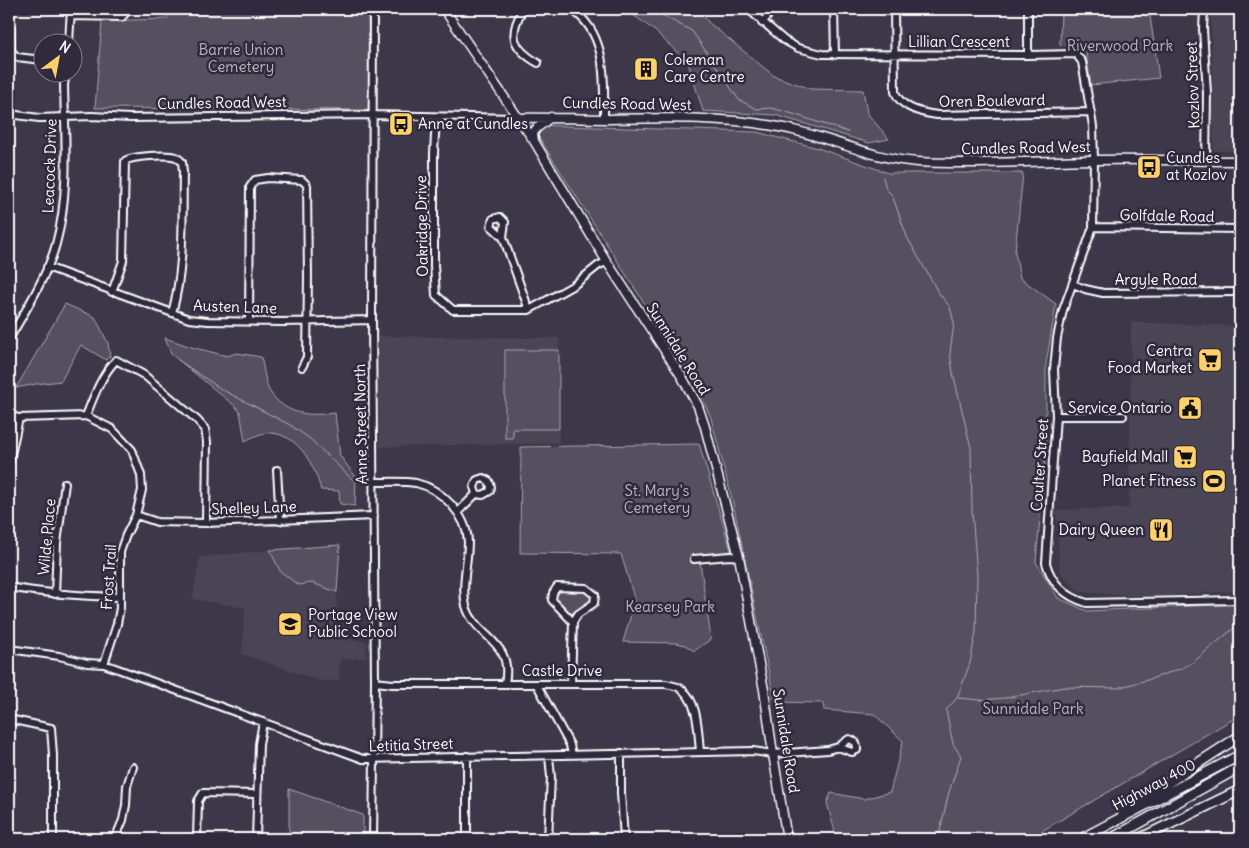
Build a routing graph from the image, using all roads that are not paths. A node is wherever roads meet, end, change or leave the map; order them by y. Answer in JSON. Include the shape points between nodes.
{"nodes":[{"id":1,"x":10,"y":9,"type":"edge"},
{"id":2,"x":72,"y":9,"type":"edge"},
{"id":3,"x":129,"y":9,"type":"edge"},
{"id":4,"x":373,"y":9,"type":"edge"},
{"id":5,"x":444,"y":9,"type":"edge"},
{"id":6,"x":523,"y":9,"type":"edge"},
{"id":7,"x":571,"y":9,"type":"edge"},
{"id":8,"x":748,"y":9,"type":"edge"},
{"id":9,"x":771,"y":9,"type":"edge"},
{"id":10,"x":834,"y":9,"type":"edge"},
{"id":11,"x":894,"y":9,"type":"edge"},
{"id":12,"x":1028,"y":9,"type":"edge"},
{"id":13,"x":1204,"y":9,"type":"edge"},
{"id":14,"x":72,"y":16,"type":"junction"},
{"id":15,"x":762,"y":23,"type":"junction"},
{"id":16,"x":70,"y":32,"type":"edge"},
{"id":17,"x":894,"y":54,"type":"junction"},
{"id":18,"x":834,"y":55,"type":"junction"},
{"id":19,"x":1028,"y":55,"type":"junction"},
{"id":20,"x":32,"y":59,"type":"edge"},
{"id":21,"x":538,"y":63,"type":"dead end"},
{"id":22,"x":64,"y":82,"type":"edge"},
{"id":23,"x":1091,"y":112,"type":"junction"},
{"id":24,"x":9,"y":114,"type":"edge"},
{"id":25,"x":374,"y":115,"type":"junction"},
{"id":26,"x":436,"y":117,"type":"junction"},
{"id":27,"x":553,"y":117,"type":"junction"},
{"id":28,"x":65,"y":118,"type":"junction"},
{"id":29,"x":518,"y":118,"type":"junction"},
{"id":30,"x":604,"y":119,"type":"junction"},
{"id":31,"x":534,"y":142,"type":"junction"},
{"id":32,"x":1094,"y":160,"type":"junction"},
{"id":33,"x":1206,"y":161,"type":"junction"},
{"id":34,"x":1240,"y":161,"type":"edge"},
{"id":35,"x":1093,"y":227,"type":"junction"},
{"id":36,"x":1240,"y":229,"type":"edge"},
{"id":37,"x":503,"y":237,"type":"dead end"},
{"id":38,"x":607,"y":262,"type":"junction"},
{"id":39,"x":47,"y":267,"type":"junction"},
{"id":40,"x":1073,"y":284,"type":"junction"},
{"id":41,"x":112,"y":292,"type":"junction"},
{"id":42,"x":1240,"y":292,"type":"edge"},
{"id":43,"x":529,"y":310,"type":"junction"},
{"id":44,"x":172,"y":314,"type":"junction"},
{"id":45,"x":307,"y":320,"type":"junction"},
{"id":46,"x":372,"y":320,"type":"junction"},
{"id":47,"x":249,"y":322,"type":"junction"},
{"id":48,"x":10,"y":335,"type":"edge"},
{"id":49,"x":302,"y":367,"type":"dead end"},
{"id":50,"x":9,"y":415,"type":"edge"},
{"id":51,"x":86,"y":416,"type":"junction"},
{"id":52,"x":1056,"y":416,"type":"junction"},
{"id":53,"x":1122,"y":416,"type":"dead end"},
{"id":54,"x":19,"y":418,"type":"junction"},
{"id":55,"x":9,"y":464,"type":"edge"},
{"id":56,"x":277,"y":470,"type":"dead end"},
{"id":57,"x":374,"y":482,"type":"junction"},
{"id":58,"x":65,"y":483,"type":"dead end"},
{"id":59,"x":476,"y":494,"type":"dead end"},
{"id":60,"x":458,"y":512,"type":"junction"},
{"id":61,"x":136,"y":515,"type":"junction"},
{"id":62,"x":374,"y":516,"type":"junction"},
{"id":63,"x":280,"y":521,"type":"junction"},
{"id":64,"x":206,"y":523,"type":"junction"},
{"id":65,"x":739,"y":557,"type":"junction"},
{"id":66,"x":694,"y":559,"type":"dead end"},
{"id":67,"x":9,"y":587,"type":"edge"},
{"id":68,"x":55,"y":594,"type":"junction"},
{"id":69,"x":120,"y":597,"type":"junction"},
{"id":70,"x":1240,"y":600,"type":"edge"},
{"id":71,"x":574,"y":622,"type":"junction"},
{"id":72,"x":9,"y":649,"type":"edge"},
{"id":73,"x":104,"y":664,"type":"junction"},
{"id":74,"x":374,"y":682,"type":"junction"},
{"id":75,"x":505,"y":683,"type":"junction"},
{"id":76,"x":571,"y":684,"type":"junction"},
{"id":77,"x":538,"y":685,"type":"junction"},
{"id":78,"x":9,"y":719,"type":"edge"},
{"id":79,"x":263,"y":722,"type":"junction"},
{"id":80,"x":1240,"y":736,"type":"edge"},
{"id":81,"x":838,"y":747,"type":"dead end"},
{"id":82,"x":700,"y":752,"type":"junction"},
{"id":83,"x":621,"y":753,"type":"junction"},
{"id":84,"x":773,"y":754,"type":"junction"},
{"id":85,"x":572,"y":755,"type":"junction"},
{"id":86,"x":1240,"y":755,"type":"edge"},
{"id":87,"x":467,"y":756,"type":"junction"},
{"id":88,"x":549,"y":756,"type":"junction"},
{"id":89,"x":374,"y":759,"type":"junction"},
{"id":90,"x":133,"y":766,"type":"dead end"},
{"id":91,"x":1240,"y":767,"type":"edge"},
{"id":92,"x":1240,"y":790,"type":"edge"},
{"id":93,"x":257,"y":794,"type":"junction"},
{"id":94,"x":1095,"y":833,"type":"junction"},
{"id":95,"x":52,"y":839,"type":"edge"},
{"id":96,"x":115,"y":839,"type":"edge"},
{"id":97,"x":196,"y":839,"type":"edge"},
{"id":98,"x":256,"y":839,"type":"edge"},
{"id":99,"x":373,"y":839,"type":"edge"},
{"id":100,"x":467,"y":839,"type":"edge"},
{"id":101,"x":548,"y":839,"type":"edge"},
{"id":102,"x":624,"y":839,"type":"edge"},
{"id":103,"x":787,"y":839,"type":"edge"},
{"id":104,"x":1081,"y":839,"type":"edge"},
{"id":105,"x":1111,"y":839,"type":"edge"},
{"id":106,"x":1139,"y":839,"type":"edge"}],
"edges":[{"from":1,"to":20,"type":"street","via":[[11,52],[17,57]]},
{"from":2,"to":14,"type":"street"},
{"from":3,"to":14,"type":"street","via":[[122,17]]},
{"from":4,"to":25,"type":"street","name":"Anne Street North"},
{"from":5,"to":29,"type":"main road","name":"Sunnidale Road"},
{"from":6,"to":21,"type":"street","via":[[513,31],[525,56]]},
{"from":7,"to":30,"type":"street","via":[[584,20],[599,45],[603,61]]},
{"from":8,"to":15,"type":"street","name":"Lillian Crescent"},
{"from":9,"to":15,"type":"street"},
{"from":10,"to":18,"type":"street"},
{"from":11,"to":17,"type":"street","name":"Oren Boulevard"},
{"from":12,"to":19,"type":"street"},
{"from":13,"to":33,"type":"street","name":"Kozlov Street"},
{"from":14,"to":16,"type":"street"},
{"from":15,"to":18,"type":"street","name":"Lillian Crescent","via":[[798,48]]},
{"from":17,"to":18,"type":"street","name":"Lillian Crescent"},
{"from":17,"to":19,"type":"street","name":"Lillian Crescent"},
{"from":17,"to":23,"type":"street","name":"Oren Boulevard","via":[[896,96],[903,104],[922,112],[937,115]]},
{"from":19,"to":23,"type":"street","name":"Lillian Crescent","via":[[1076,54],[1082,62]]},
{"from":22,"to":28,"type":"street","name":"Leacock Drive"},
{"from":23,"to":32,"type":"street","name":"Lillian Crescent"},
{"from":24,"to":28,"type":"street","name":"Cundles Road West"},
{"from":25,"to":26,"type":"street","name":"Cundles Road West"},
{"from":25,"to":28,"type":"street","name":"Cundles Road West"},
{"from":25,"to":46,"type":"street","name":"Anne Street North"},
{"from":26,"to":29,"type":"street","name":"Cundles Road West"},
{"from":26,"to":43,"type":"street","name":"Oakridge Drive","via":[[436,295],[453,310]]},
{"from":27,"to":29,"type":"main road","name":"Cundles Road West"},
{"from":27,"to":30,"type":"main road","name":"Cundles Road West"},
{"from":27,"to":31,"type":"main road","via":[[533,133]]},
{"from":28,"to":39,"type":"street","name":"Leacock Drive","via":[[62,218],[56,247]]},
{"from":29,"to":31,"type":"main road","name":"Sunnidale Road"},
{"from":30,"to":32,"type":"main road","name":"Cundles Road West","via":[[734,119],[781,127],[890,158],[917,162]]},
{"from":31,"to":38,"type":"main road","name":"Sunnidale Road"},
{"from":32,"to":33,"type":"main road","name":"Cundles Road West"},
{"from":32,"to":35,"type":"street","name":"Coulter Street"},
{"from":33,"to":34,"type":"main road","name":"Cundles Road West"},
{"from":35,"to":36,"type":"street","name":"Golfdale Road"},
{"from":35,"to":40,"type":"street","name":"Coulter Street"},
{"from":37,"to":43,"type":"street"},
{"from":38,"to":43,"type":"street","name":"Oakridge Drive"},
{"from":38,"to":65,"type":"main road","name":"Sunnidale Road","via":[[698,406]]},
{"from":39,"to":41,"type":"street","name":"Austen Lane"},
{"from":39,"to":48,"type":"street","name":"Leacock Drive"},
{"from":40,"to":42,"type":"street","name":"Argyle Road","via":[[1103,293]]},
{"from":40,"to":52,"type":"street","name":"Coulter Street","via":[[1057,338],[1054,369]]},
{"from":41,"to":44,"type":"street","name":"Austen Lane"},
{"from":41,"to":44,"type":"street","via":[[123,261],[125,161],[138,156],[176,157],[182,162],[183,172],[182,261]]},
{"from":44,"to":47,"type":"street","name":"Austen Lane","via":[[208,321]]},
{"from":45,"to":46,"type":"street","name":"Austen Lane"},
{"from":45,"to":47,"type":"street","name":"Austen Lane"},
{"from":45,"to":47,"type":"street","via":[[307,185],[302,180],[268,178],[256,180],[250,187]]},
{"from":45,"to":49,"type":"street","via":[[306,357]]},
{"from":46,"to":57,"type":"street","name":"Anne Street North"},
{"from":50,"to":54,"type":"street","name":"Frost Trail"},
{"from":51,"to":54,"type":"street","name":"Frost Trail"},
{"from":51,"to":61,"type":"street","name":"Frost Trail","via":[[112,429],[132,450],[141,475],[142,490]]},
{"from":51,"to":64,"type":"street","via":[[96,389],[116,360],[144,375],[197,420],[205,429],[207,442]]},
{"from":52,"to":53,"type":"street"},
{"from":52,"to":70,"type":"street","name":"Coulter Street","via":[[1045,555],[1048,571],[1056,586],[1070,597],[1087,603]]},
{"from":54,"to":55,"type":"street"},
{"from":56,"to":63,"type":"street"},
{"from":57,"to":60,"type":"street","via":[[427,486]]},
{"from":57,"to":62,"type":"street","name":"Anne Street North"},
{"from":58,"to":68,"type":"street","name":"Wilde Place","via":[[57,543]]},
{"from":59,"to":60,"type":"street"},
{"from":60,"to":75,"type":"street","via":[[466,527],[468,541],[466,605],[472,620],[503,654]]},
{"from":61,"to":64,"type":"street","name":"Shelley Lane","via":[[157,522]]},
{"from":61,"to":69,"type":"street","name":"Frost Trail","via":[[120,552]]},
{"from":62,"to":63,"type":"street","name":"Shelley Lane"},
{"from":62,"to":74,"type":"street","name":"Anne Street North"},
{"from":63,"to":64,"type":"street","name":"Shelley Lane"},
{"from":65,"to":66,"type":"street"},
{"from":65,"to":84,"type":"main road","name":"Sunnidale Road"},
{"from":67,"to":68,"type":"street"},
{"from":68,"to":69,"type":"street"},
{"from":69,"to":73,"type":"street","name":"Frost Trail","via":[[117,624]]},
{"from":71,"to":71,"type":"street","via":[[578,614],[594,603],[595,595],[586,588],[557,587],[552,600]]},
{"from":71,"to":76,"type":"street"},
{"from":72,"to":73,"type":"street","name":"Letitia Street"},
{"from":73,"to":79,"type":"street","name":"Letitia Street"},
{"from":74,"to":75,"type":"street","name":"Castle Drive"},
{"from":74,"to":89,"type":"street","name":"Anne Street North"},
{"from":75,"to":77,"type":"street","name":"Castle Drive"},
{"from":76,"to":77,"type":"street","name":"Castle Drive"},
{"from":76,"to":82,"type":"street","name":"Castle Drive","via":[[666,684],[678,688],[692,705]]},
{"from":77,"to":85,"type":"street","via":[[570,745]]},
{"from":78,"to":95,"type":"street","via":[[51,728]]},
{"from":79,"to":89,"type":"street","name":"Letitia Street","via":[[363,759]]},
{"from":79,"to":93,"type":"street"},
{"from":80,"to":94,"type":"highway"},
{"from":81,"to":84,"type":"street","name":"Letitia Street"},
{"from":82,"to":83,"type":"street","name":"Letitia Street"},
{"from":82,"to":84,"type":"street","name":"Letitia Street"},
{"from":83,"to":85,"type":"street","name":"Letitia Street"},
{"from":83,"to":102,"type":"street"},
{"from":84,"to":103,"type":"main road","name":"Sunnidale Road"},
{"from":85,"to":88,"type":"street","name":"Letitia Street"},
{"from":86,"to":94,"type":"highway","name":"Highway 400"},
{"from":87,"to":88,"type":"street","name":"Letitia Street"},
{"from":87,"to":89,"type":"street","name":"Letitia Street"},
{"from":87,"to":100,"type":"street"},
{"from":88,"to":101,"type":"street"},
{"from":89,"to":99,"type":"street","name":"Anne Street North"},
{"from":90,"to":96,"type":"street","via":[[126,805]]},
{"from":91,"to":105,"type":"highway","name":"Highway 400"},
{"from":92,"to":106,"type":"highway"},
{"from":93,"to":97,"type":"street","via":[[203,793],[198,800]]},
{"from":93,"to":98,"type":"street"},
{"from":94,"to":104,"type":"highway","name":"Highway 400"}]}
